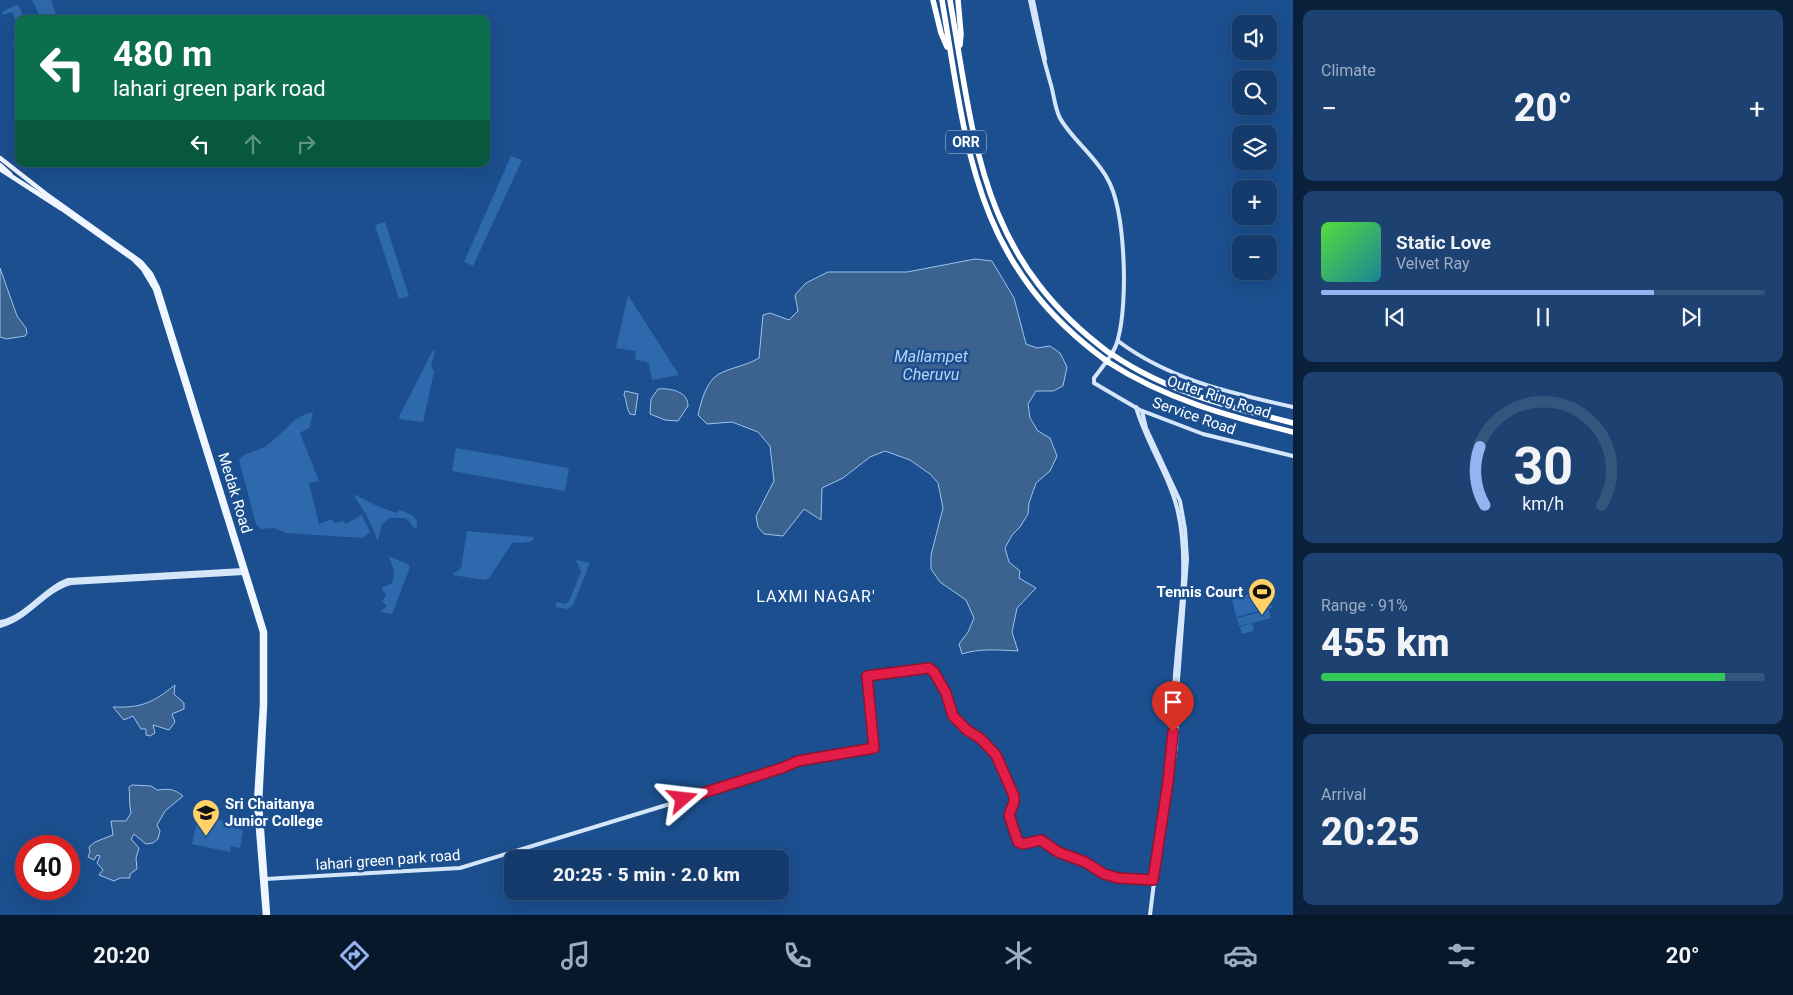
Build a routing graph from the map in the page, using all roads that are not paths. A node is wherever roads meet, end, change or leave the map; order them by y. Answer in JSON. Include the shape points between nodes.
{"nodes":[{"id":1,"x":933,"y":0,"type":"edge"},
{"id":2,"x":942,"y":0,"type":"edge"},
{"id":3,"x":950,"y":0,"type":"edge"},
{"id":4,"x":958,"y":0,"type":"edge"},
{"id":5,"x":1032,"y":0,"type":"edge"},
{"id":6,"x":960,"y":53,"type":"junction"},
{"id":7,"x":951,"y":55,"type":"junction"},
{"id":8,"x":0,"y":163,"type":"edge"},
{"id":9,"x":8,"y":168,"type":"junction"},
{"id":10,"x":13,"y":178,"type":"junction"},
{"id":11,"x":1118,"y":341,"type":"junction"},
{"id":12,"x":1136,"y":407,"type":"junction"},
{"id":13,"x":1293,"y":407,"type":"edge"},
{"id":14,"x":1142,"y":410,"type":"junction"},
{"id":15,"x":1293,"y":423,"type":"edge"},
{"id":16,"x":200,"y":429,"type":"junction"},
{"id":17,"x":1293,"y":432,"type":"edge"},
{"id":18,"x":1293,"y":456,"type":"edge"},
{"id":19,"x":243,"y":572,"type":"junction"},
{"id":20,"x":0,"y":622,"type":"edge"},
{"id":21,"x":0,"y":626,"type":"edge"},
{"id":22,"x":1171,"y":772,"type":"junction"},
{"id":23,"x":265,"y":880,"type":"junction"},
{"id":24,"x":1153,"y":880,"type":"junction"},
{"id":25,"x":266,"y":915,"type":"edge"},
{"id":26,"x":1150,"y":915,"type":"edge"}],
"edges":[{"from":1,"to":7,"type":"highway"},
{"from":2,"to":7,"type":"highway","name":"Outer Ring Road","number":"ORR"},
{"from":3,"to":6,"type":"highway","name":"Outer Ring Road","number":"ORR"},
{"from":4,"to":6,"type":"highway"},
{"from":5,"to":11,"type":"main road","via":[[1042,55],[1060,118],[1093,156],[1114,192],[1124,274]]},
{"from":6,"to":15,"type":"highway","name":"Outer Ring Road","number":"ORR","via":[[987,187],[1001,222],[1038,284],[1074,323],[1110,353],[1145,375],[1185,393]]},
{"from":7,"to":17,"type":"highway","name":"Outer Ring Road","number":"ORR","via":[[967,146],[993,225],[1020,274],[1068,329],[1106,360],[1141,382],[1188,403]]},
{"from":8,"to":9,"type":"main road","name":"Medak Road"},
{"from":8,"to":10,"type":"main road","name":"Medak Road"},
{"from":9,"to":10,"type":"main road"},
{"from":9,"to":16,"type":"main road","name":"Medak Road","via":[[135,257],[151,274]]},
{"from":10,"to":16,"type":"main road","name":"Medak Road","via":[[70,214],[143,268],[155,289]]},
{"from":11,"to":12,"type":"main road","name":"Service Road","via":[[1094,383]]},
{"from":11,"to":13,"type":"main road","via":[[1142,357],[1192,381]]},
{"from":12,"to":14,"type":"main road","name":"Service Road"},
{"from":12,"to":22,"type":"main road","via":[[1144,433],[1176,504],[1182,544]]},
{"from":14,"to":18,"type":"main road","name":"Service Road","via":[[1203,434]]},
{"from":14,"to":22,"type":"main road","via":[[1146,428],[1178,496],[1185,529],[1186,566],[1176,746]]},
{"from":16,"to":19,"type":"main road","name":"Medak Road"},
{"from":16,"to":23,"type":"main road","name":"Medak Road","via":[[265,632],[260,803]]},
{"from":19,"to":20,"type":"main road","via":[[68,580],[54,586],[16,616]]},
{"from":19,"to":21,"type":"main road","via":[[71,583],[58,588],[18,619]]},
{"from":19,"to":25,"type":"main road","name":"Medak Road","via":[[262,630],[256,803]]},
{"from":22,"to":24,"type":"main road"},
{"from":23,"to":24,"type":"main road","name":"lahari green park road","via":[[460,868],[798,761],[874,748],[867,676],[929,668],[946,693],[953,716],[986,743],[1001,763],[1014,796],[1009,815],[1018,842],[1041,840],[1058,852],[1111,876]]},
{"from":23,"to":25,"type":"main road","name":"Medak Road"},
{"from":24,"to":26,"type":"main road"}]}
